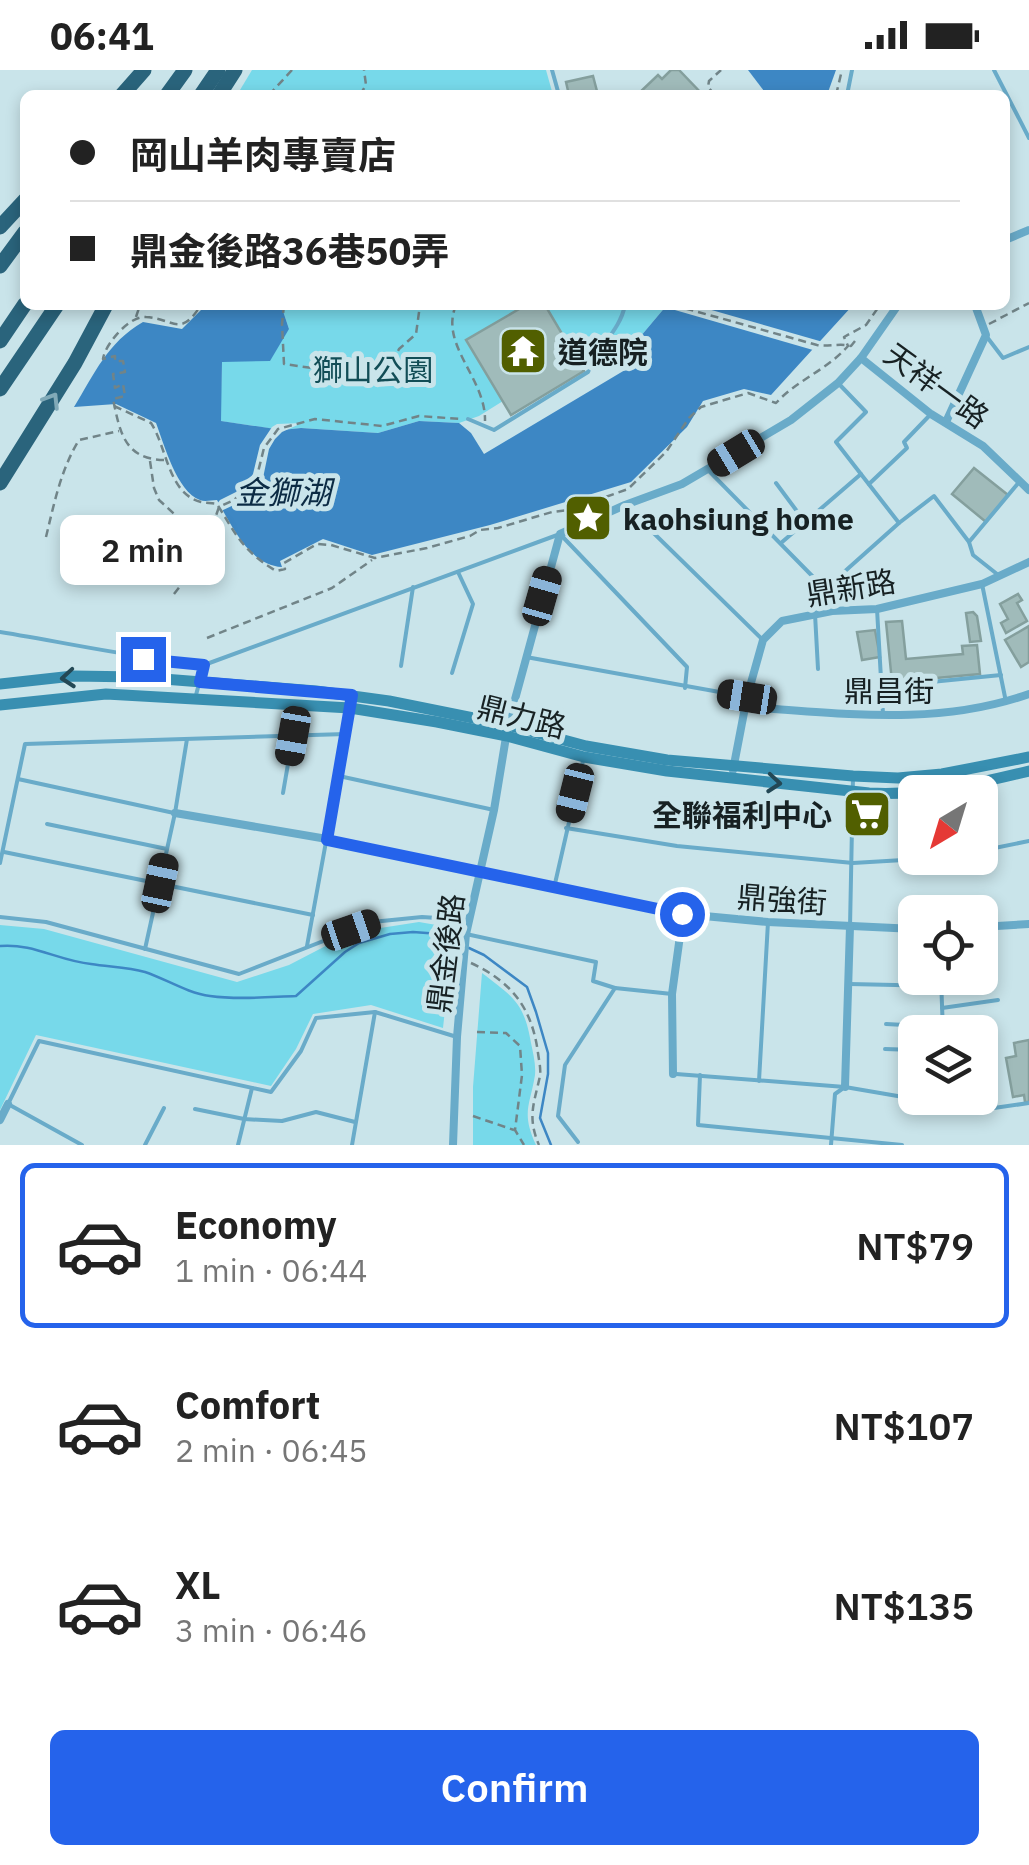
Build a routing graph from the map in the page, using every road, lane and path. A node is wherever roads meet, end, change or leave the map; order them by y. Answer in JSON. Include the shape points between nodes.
{"nodes":[{"id":1,"x":144,"y":70,"type":"edge"},
{"id":2,"x":292,"y":70,"type":"edge"},
{"id":3,"x":721,"y":70,"type":"edge"},
{"id":4,"x":127,"y":90,"type":"edge"},
{"id":5,"x":274,"y":90,"type":"edge"},
{"id":6,"x":711,"y":90,"type":"edge"},
{"id":7,"x":1010,"y":101,"type":"edge"},
{"id":8,"x":1029,"y":138,"type":"edge"},
{"id":9,"x":20,"y":205,"type":"edge"},
{"id":10,"x":0,"y":227,"type":"edge"},
{"id":11,"x":20,"y":239,"type":"edge"},
{"id":12,"x":0,"y":266,"type":"edge"},
{"id":13,"x":1029,"y":302,"type":"edge"},
{"id":14,"x":21,"y":310,"type":"edge"},
{"id":15,"x":54,"y":310,"type":"edge"},
{"id":16,"x":103,"y":310,"type":"edge"},
{"id":17,"x":138,"y":310,"type":"edge"},
{"id":18,"x":198,"y":310,"type":"edge"},
{"id":19,"x":284,"y":310,"type":"edge"},
{"id":20,"x":419,"y":310,"type":"edge"},
{"id":21,"x":454,"y":310,"type":"edge"},
{"id":22,"x":624,"y":310,"type":"edge"},
{"id":23,"x":691,"y":310,"type":"edge"},
{"id":24,"x":876,"y":310,"type":"edge"},
{"id":25,"x":895,"y":310,"type":"edge"},
{"id":26,"x":978,"y":310,"type":"edge"},
{"id":27,"x":136,"y":318,"type":"junction"},
{"id":28,"x":985,"y":331,"type":"junction"},
{"id":29,"x":0,"y":340,"type":"edge"},
{"id":30,"x":856,"y":341,"type":"dead end"},
{"id":31,"x":848,"y":346,"type":"junction"},
{"id":32,"x":1029,"y":347,"type":"edge"},
{"id":33,"x":861,"y":358,"type":"junction"},
{"id":34,"x":838,"y":383,"type":"junction"},
{"id":35,"x":0,"y":389,"type":"edge"},
{"id":36,"x":114,"y":406,"type":"junction"},
{"id":37,"x":931,"y":414,"type":"junction"},
{"id":38,"x":468,"y":420,"type":"joint"},
{"id":39,"x":946,"y":422,"type":"junction"},
{"id":40,"x":484,"y":426,"type":"junction"},
{"id":41,"x":120,"y":430,"type":"junction"},
{"id":42,"x":149,"y":459,"type":"junction"},
{"id":43,"x":168,"y":460,"type":"junction"},
{"id":44,"x":708,"y":469,"type":"junction"},
{"id":45,"x":862,"y":474,"type":"junction"},
{"id":46,"x":1020,"y":481,"type":"junction"},
{"id":47,"x":0,"y":483,"type":"edge"},
{"id":48,"x":776,"y":483,"type":"dead end"},
{"id":49,"x":869,"y":484,"type":"junction"},
{"id":50,"x":1029,"y":490,"type":"edge"},
{"id":51,"x":625,"y":505,"type":"junction"},
{"id":52,"x":219,"y":507,"type":"junction"},
{"id":53,"x":805,"y":522,"type":"junction"},
{"id":54,"x":900,"y":523,"type":"junction"},
{"id":55,"x":560,"y":534,"type":"junction"},
{"id":56,"x":46,"y":537,"type":"dead end"},
{"id":57,"x":970,"y":542,"type":"junction"},
{"id":58,"x":780,"y":543,"type":"junction"},
{"id":59,"x":204,"y":551,"type":"junction"},
{"id":60,"x":375,"y":558,"type":"junction"},
{"id":61,"x":1029,"y":562,"type":"edge"},
{"id":62,"x":458,"y":572,"type":"junction"},
{"id":63,"x":1000,"y":577,"type":"junction"},
{"id":64,"x":982,"y":584,"type":"junction"},
{"id":65,"x":413,"y":588,"type":"junction"},
{"id":66,"x":825,"y":589,"type":"junction"},
{"id":67,"x":174,"y":594,"type":"dead end"},
{"id":68,"x":877,"y":609,"type":"junction"},
{"id":69,"x":832,"y":611,"type":"junction"},
{"id":70,"x":815,"y":614,"type":"junction"},
{"id":71,"x":0,"y":632,"type":"edge"},
{"id":72,"x":207,"y":638,"type":"dead end"},
{"id":73,"x":763,"y":640,"type":"junction"},
{"id":74,"x":525,"y":657,"type":"junction"},
{"id":75,"x":204,"y":665,"type":"junction"},
{"id":76,"x":401,"y":666,"type":"dead end"},
{"id":77,"x":818,"y":669,"type":"dead end"},
{"id":78,"x":452,"y":673,"type":"dead end"},
{"id":79,"x":1001,"y":675,"type":"junction"},
{"id":80,"x":200,"y":682,"type":"junction"},
{"id":81,"x":0,"y":684,"type":"edge"},
{"id":82,"x":881,"y":687,"type":"junction"},
{"id":83,"x":684,"y":688,"type":"junction"},
{"id":84,"x":1029,"y":694,"type":"edge"},
{"id":85,"x":747,"y":697,"type":"junction"},
{"id":86,"x":196,"y":698,"type":"junction"},
{"id":87,"x":352,"y":701,"type":"junction"},
{"id":88,"x":1006,"y":702,"type":"junction"},
{"id":89,"x":0,"y":705,"type":"edge"},
{"id":90,"x":745,"y":708,"type":"junction"},
{"id":91,"x":883,"y":715,"type":"junction"},
{"id":92,"x":508,"y":730,"type":"junction"},
{"id":93,"x":346,"y":734,"type":"junction"},
{"id":94,"x":293,"y":736,"type":"junction"},
{"id":95,"x":187,"y":739,"type":"junction"},
{"id":96,"x":585,"y":752,"type":"junction"},
{"id":97,"x":1029,"y":757,"type":"edge"},
{"id":98,"x":1029,"y":772,"type":"edge"},
{"id":99,"x":733,"y":773,"type":"junction"},
{"id":100,"x":338,"y":776,"type":"junction"},
{"id":101,"x":854,"y":776,"type":"junction"},
{"id":102,"x":18,"y":779,"type":"junction"},
{"id":103,"x":853,"y":792,"type":"junction"},
{"id":104,"x":283,"y":793,"type":"dead end"},
{"id":105,"x":494,"y":810,"type":"junction"},
{"id":106,"x":175,"y":813,"type":"junction"},
{"id":107,"x":47,"y":824,"type":"dead end"},
{"id":108,"x":566,"y":828,"type":"junction"},
{"id":109,"x":327,"y":840,"type":"junction"},
{"id":110,"x":1029,"y":841,"type":"edge"},
{"id":111,"x":998,"y":847,"type":"edge"},
{"id":112,"x":168,"y":849,"type":"junction"},
{"id":113,"x":2,"y":852,"type":"junction"},
{"id":114,"x":898,"y":860,"type":"edge"},
{"id":115,"x":853,"y":863,"type":"junction"},
{"id":116,"x":0,"y":864,"type":"edge"},
{"id":117,"x":479,"y":872,"type":"junction"},
{"id":118,"x":160,"y":883,"type":"junction"},
{"id":119,"x":554,"y":888,"type":"junction"},
{"id":120,"x":682,"y":914,"type":"junction"},
{"id":121,"x":313,"y":915,"type":"junction"},
{"id":122,"x":0,"y":917,"type":"edge"},
{"id":123,"x":469,"y":920,"type":"junction"},
{"id":124,"x":768,"y":922,"type":"junction"},
{"id":125,"x":1029,"y":924,"type":"edge"},
{"id":126,"x":998,"y":926,"type":"edge"},
{"id":127,"x":850,"y":927,"type":"junction"},
{"id":128,"x":898,"y":928,"type":"edge"},
{"id":129,"x":466,"y":934,"type":"junction"},
{"id":130,"x":307,"y":948,"type":"junction"},
{"id":131,"x":145,"y":949,"type":"junction"},
{"id":132,"x":462,"y":959,"type":"junction"},
{"id":133,"x":849,"y":984,"type":"junction"},
{"id":134,"x":898,"y":985,"type":"edge"},
{"id":135,"x":615,"y":988,"type":"junction"},
{"id":136,"x":672,"y":994,"type":"junction"},
{"id":137,"x":942,"y":995,"type":"edge"},
{"id":138,"x":998,"y":1000,"type":"dead end"},
{"id":139,"x":942,"y":1008,"type":"junction"},
{"id":140,"x":376,"y":1012,"type":"junction"},
{"id":141,"x":942,"y":1015,"type":"edge"},
{"id":142,"x":886,"y":1024,"type":"dead end"},
{"id":143,"x":898,"y":1025,"type":"edge"},
{"id":144,"x":477,"y":1032,"type":"dead end"},
{"id":145,"x":457,"y":1037,"type":"junction"},
{"id":146,"x":884,"y":1049,"type":"dead end"},
{"id":147,"x":898,"y":1049,"type":"edge"},
{"id":148,"x":673,"y":1074,"type":"joint"},
{"id":149,"x":700,"y":1075,"type":"junction"},
{"id":150,"x":759,"y":1081,"type":"junction"},
{"id":151,"x":845,"y":1087,"type":"junction"},
{"id":152,"x":252,"y":1088,"type":"junction"},
{"id":153,"x":898,"y":1094,"type":"edge"},
{"id":154,"x":8,"y":1104,"type":"junction"},
{"id":155,"x":1029,"y":1104,"type":"edge"},
{"id":156,"x":164,"y":1108,"type":"dead end"},
{"id":157,"x":998,"y":1108,"type":"edge"},
{"id":158,"x":194,"y":1109,"type":"dead end"},
{"id":159,"x":473,"y":1116,"type":"dead end"},
{"id":160,"x":244,"y":1118,"type":"junction"},
{"id":161,"x":0,"y":1120,"type":"edge"},
{"id":162,"x":355,"y":1122,"type":"junction"},
{"id":163,"x":516,"y":1130,"type":"junction"},
{"id":164,"x":578,"y":1142,"type":"dead end"},
{"id":165,"x":831,"y":1142,"type":"edge"},
{"id":166,"x":82,"y":1145,"type":"edge"},
{"id":167,"x":145,"y":1145,"type":"edge"},
{"id":168,"x":238,"y":1145,"type":"edge"},
{"id":169,"x":352,"y":1145,"type":"edge"},
{"id":170,"x":453,"y":1145,"type":"edge"},
{"id":171,"x":524,"y":1145,"type":"edge"},
{"id":172,"x":539,"y":1145,"type":"edge"},
{"id":173,"x":902,"y":1145,"type":"edge"}],
"edges":[{"from":1,"to":4,"type":"highway"},
{"from":2,"to":5,"type":"path"},
{"from":3,"to":6,"type":"path","via":[[709,81]]},
{"from":7,"to":8,"type":"lane"},
{"from":9,"to":10,"type":"highway"},
{"from":11,"to":12,"type":"highway"},
{"from":13,"to":28,"type":"path"},
{"from":14,"to":29,"type":"highway"},
{"from":15,"to":35,"type":"highway"},
{"from":47,"to":16,"type":"highway","one_way":true},
{"from":17,"to":27,"type":"path"},
{"from":18,"to":27,"type":"path","via":[[176,326]]},
{"from":19,"to":20,"type":"path","via":[[284,364],[354,374],[393,360],[416,334]]},
{"from":21,"to":40,"type":"path","via":[[452,327],[481,395]]},
{"from":22,"to":40,"type":"lane","via":[[588,372],[494,430]]},
{"from":23,"to":31,"type":"path","via":[[817,345]]},
{"from":24,"to":31,"type":"path","via":[[844,337]]},
{"from":25,"to":33,"type":"street"},
{"from":26,"to":28,"type":"street"},
{"from":27,"to":36,"type":"path","via":[[106,346],[102,359],[123,361],[125,372],[113,374],[125,396],[113,399]]},
{"from":28,"to":32,"type":"lane","via":[[1003,358]]},
{"from":28,"to":39,"type":"street"},
{"from":30,"to":31,"type":"path"},
{"from":31,"to":60,"type":"path","via":[[776,404],[748,394],[701,407],[628,489]]},
{"from":33,"to":34,"type":"street"},
{"from":33,"to":37,"type":"street","name":"天祥一路"},
{"from":34,"to":44,"type":"street","via":[[792,420]]},
{"from":34,"to":45,"type":"lane","via":[[866,412],[836,442]]},
{"from":36,"to":41,"type":"path"},
{"from":36,"to":43,"type":"path","via":[[151,422]]},
{"from":37,"to":39,"type":"street","name":"天祥一路"},
{"from":37,"to":49,"type":"lane"},
{"from":38,"to":40,"type":"lane"},
{"from":38,"to":52,"type":"path","via":[[419,416],[382,426],[315,419],[278,429],[253,484]]},
{"from":39,"to":46,"type":"street","name":"天祥一路"},
{"from":41,"to":42,"type":"path"},
{"from":41,"to":56,"type":"path","via":[[79,440]]},
{"from":42,"to":43,"type":"path"},
{"from":42,"to":59,"type":"path","via":[[159,500]]},
{"from":43,"to":52,"type":"path","via":[[185,494]]},
{"from":44,"to":51,"type":"street"},
{"from":44,"to":58,"type":"lane"},
{"from":45,"to":49,"type":"lane"},
{"from":45,"to":53,"type":"lane"},
{"from":46,"to":50,"type":"street","name":"天祥一路"},
{"from":46,"to":57,"type":"lane"},
{"from":48,"to":53,"type":"lane"},
{"from":49,"to":54,"type":"lane"},
{"from":51,"to":55,"type":"street"},
{"from":51,"to":73,"type":"lane"},
{"from":52,"to":59,"type":"path"},
{"from":52,"to":60,"type":"path","via":[[252,556],[276,571],[317,544]]},
{"from":53,"to":58,"type":"lane"},
{"from":54,"to":57,"type":"lane","via":[[934,496]]},
{"from":54,"to":66,"type":"lane"},
{"from":55,"to":62,"type":"lane"},
{"from":55,"to":74,"type":"street","name":"鼎金後路"},
{"from":55,"to":83,"type":"lane","via":[[687,667]]},
{"from":57,"to":63,"type":"lane","via":[[973,555]]},
{"from":58,"to":66,"type":"lane"},
{"from":59,"to":67,"type":"path"},
{"from":60,"to":72,"type":"path","via":[[332,588]]},
{"from":61,"to":63,"type":"street","name":"鼎新路"},
{"from":62,"to":65,"type":"lane"},
{"from":62,"to":78,"type":"lane","via":[[473,604]]},
{"from":63,"to":64,"type":"street","name":"鼎新路"},
{"from":64,"to":68,"type":"street","name":"鼎新路"},
{"from":64,"to":79,"type":"lane"},
{"from":65,"to":75,"type":"lane"},
{"from":65,"to":76,"type":"lane"},
{"from":66,"to":69,"type":"lane"},
{"from":68,"to":69,"type":"street","name":"鼎新路"},
{"from":68,"to":82,"type":"lane"},
{"from":69,"to":70,"type":"street","name":"鼎新路"},
{"from":70,"to":73,"type":"street","name":"鼎新路","via":[[782,622]]},
{"from":70,"to":77,"type":"lane"},
{"from":71,"to":75,"type":"lane"},
{"from":73,"to":85,"type":"street"},
{"from":74,"to":83,"type":"lane"},
{"from":74,"to":92,"type":"street","name":"鼎金後路"},
{"from":75,"to":80,"type":"lane"},
{"from":79,"to":82,"type":"lane"},
{"from":79,"to":88,"type":"lane"},
{"from":80,"to":81,"type":"street","name":"鼎力路","one_way":true,"via":[[73,676]]},
{"from":80,"to":86,"type":"lane"},
{"from":80,"to":87,"type":"street","name":"鼎力路"},
{"from":82,"to":91,"type":"lane"},
{"from":83,"to":85,"type":"lane"},
{"from":84,"to":88,"type":"street","name":"鼎昌街"},
{"from":85,"to":90,"type":"street"},
{"from":86,"to":87,"type":"street","name":"鼎力路"},
{"from":86,"to":89,"type":"street","name":"鼎力路","via":[[106,694]]},
{"from":87,"to":92,"type":"street","name":"鼎力路"},
{"from":87,"to":93,"type":"lane"},
{"from":88,"to":91,"type":"street","name":"鼎昌街","via":[[966,712]]},
{"from":90,"to":91,"type":"street","name":"鼎昌街"},
{"from":90,"to":99,"type":"street"},
{"from":92,"to":96,"type":"street","name":"鼎力路"},
{"from":92,"to":105,"type":"street","name":"鼎金後路"},
{"from":93,"to":94,"type":"lane"},
{"from":93,"to":100,"type":"lane"},
{"from":94,"to":95,"type":"lane"},
{"from":94,"to":104,"type":"lane"},
{"from":95,"to":102,"type":"lane","via":[[25,744]]},
{"from":95,"to":106,"type":"lane"},
{"from":96,"to":99,"type":"street","name":"鼎力路"},
{"from":96,"to":108,"type":"lane"},
{"from":97,"to":101,"type":"street","name":"鼎力路","via":[[942,774]]},
{"from":98,"to":103,"type":"street","name":"鼎力路","via":[[938,790]]},
{"from":99,"to":101,"type":"street","name":"鼎力路"},
{"from":99,"to":103,"type":"street","name":"鼎力路","one_way":true},
{"from":100,"to":105,"type":"lane"},
{"from":100,"to":109,"type":"lane"},
{"from":101,"to":103,"type":"lane"},
{"from":102,"to":106,"type":"lane"},
{"from":102,"to":113,"type":"lane"},
{"from":103,"to":115,"type":"lane"},
{"from":105,"to":117,"type":"street","name":"鼎金後路"},
{"from":106,"to":109,"type":"street","name":"鼎強街"},
{"from":106,"to":112,"type":"lane"},
{"from":107,"to":112,"type":"lane"},
{"from":108,"to":115,"type":"lane"},
{"from":108,"to":119,"type":"lane"},
{"from":109,"to":117,"type":"street","name":"鼎強街"},
{"from":109,"to":121,"type":"lane"},
{"from":110,"to":111,"type":"lane"},
{"from":112,"to":118,"type":"lane"},
{"from":113,"to":116,"type":"lane"},
{"from":113,"to":118,"type":"lane"},
{"from":114,"to":115,"type":"lane"},
{"from":115,"to":127,"type":"lane"},
{"from":117,"to":119,"type":"street","name":"鼎強街"},
{"from":117,"to":123,"type":"street","name":"鼎金後路"},
{"from":118,"to":121,"type":"lane"},
{"from":118,"to":131,"type":"lane"},
{"from":119,"to":120,"type":"street","name":"鼎強街"},
{"from":120,"to":124,"type":"street","name":"鼎強街"},
{"from":120,"to":136,"type":"street"},
{"from":121,"to":130,"type":"lane"},
{"from":122,"to":131,"type":"lane","via":[[46,922]]},
{"from":123,"to":129,"type":"street","name":"鼎金後路"},
{"from":123,"to":130,"type":"lane","via":[[372,922]]},
{"from":124,"to":127,"type":"street","name":"鼎強街"},
{"from":124,"to":150,"type":"lane"},
{"from":125,"to":126,"type":"street"},
{"from":127,"to":128,"type":"street","name":"鼎強街"},
{"from":127,"to":133,"type":"street"},
{"from":129,"to":132,"type":"street","name":"鼎金後路"},
{"from":129,"to":135,"type":"lane","via":[[596,962],[592,981]]},
{"from":130,"to":131,"type":"lane","via":[[239,974]]},
{"from":132,"to":145,"type":"street","name":"鼎金後路"},
{"from":132,"to":172,"type":"path","via":[[516,995],[534,1028],[541,1072],[533,1130]]},
{"from":133,"to":134,"type":"lane"},
{"from":133,"to":151,"type":"street"},
{"from":135,"to":136,"type":"lane"},
{"from":135,"to":164,"type":"lane","via":[[565,1066],[558,1116]]},
{"from":136,"to":148,"type":"street"},
{"from":137,"to":139,"type":"lane"},
{"from":138,"to":139,"type":"lane"},
{"from":139,"to":141,"type":"lane"},
{"from":140,"to":145,"type":"lane"},
{"from":140,"to":152,"type":"lane","via":[[316,1018],[271,1092]]},
{"from":140,"to":162,"type":"lane"},
{"from":142,"to":143,"type":"lane"},
{"from":144,"to":163,"type":"path","via":[[506,1032],[520,1046]]},
{"from":145,"to":170,"type":"street","name":"鼎金後路"},
{"from":146,"to":147,"type":"lane"},
{"from":148,"to":149,"type":"lane"},
{"from":149,"to":150,"type":"lane"},
{"from":149,"to":165,"type":"lane","via":[[698,1124]]},
{"from":150,"to":151,"type":"lane"},
{"from":151,"to":153,"type":"lane"},
{"from":151,"to":165,"type":"lane","via":[[835,1094]]},
{"from":152,"to":154,"type":"lane","via":[[38,1041]]},
{"from":152,"to":160,"type":"lane"},
{"from":154,"to":161,"type":"street"},
{"from":154,"to":166,"type":"lane"},
{"from":155,"to":157,"type":"lane"},
{"from":156,"to":167,"type":"lane"},
{"from":158,"to":160,"type":"lane"},
{"from":159,"to":163,"type":"path"},
{"from":160,"to":162,"type":"lane","via":[[282,1121],[316,1112]]},
{"from":160,"to":168,"type":"lane"},
{"from":162,"to":169,"type":"lane"},
{"from":163,"to":171,"type":"path"},
{"from":165,"to":173,"type":"lane"}]}
